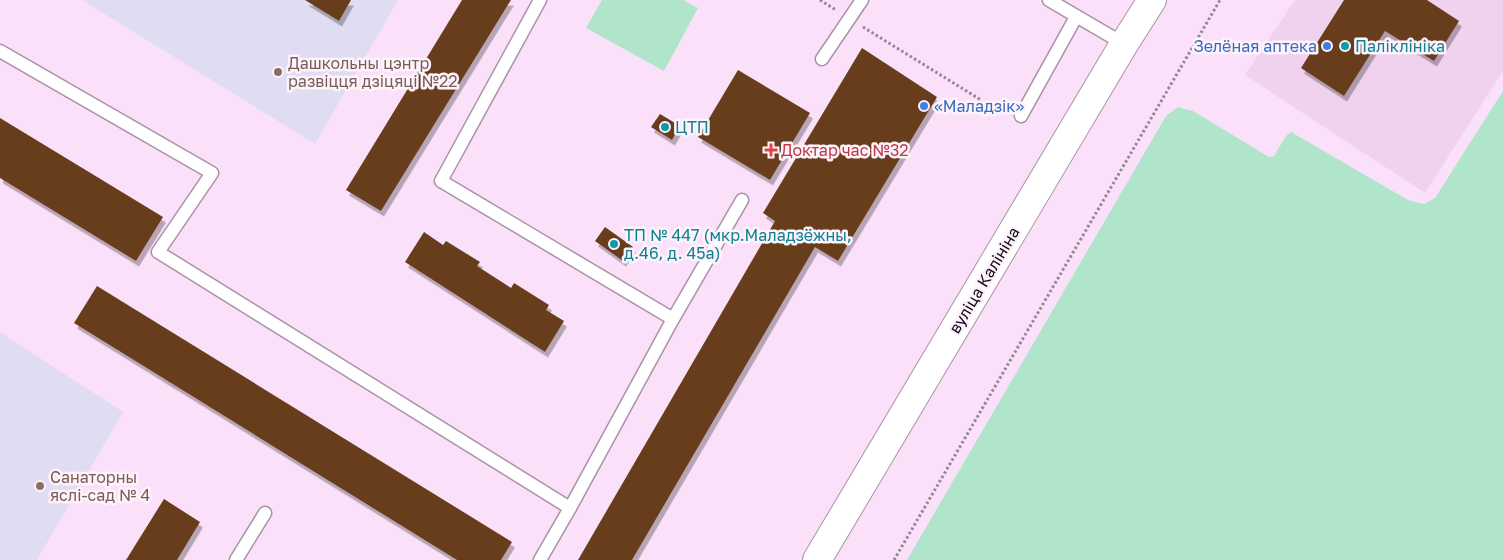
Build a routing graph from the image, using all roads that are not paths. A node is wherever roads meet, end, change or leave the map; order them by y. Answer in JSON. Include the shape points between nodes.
{"nodes":[{"id":1,"x":540,"y":0,"type":"edge"},
{"id":2,"x":862,"y":0,"type":"edge"},
{"id":3,"x":1049,"y":0,"type":"edge"},
{"id":4,"x":1152,"y":0,"type":"edge"},
{"id":5,"x":1076,"y":17,"type":"junction"},
{"id":6,"x":1124,"y":44,"type":"junction"},
{"id":7,"x":0,"y":51,"type":"edge"},
{"id":8,"x":822,"y":59,"type":"dead end"},
{"id":9,"x":1021,"y":116,"type":"dead end"},
{"id":10,"x":742,"y":200,"type":"dead end"},
{"id":11,"x":673,"y":319,"type":"junction"},
{"id":12,"x":570,"y":508,"type":"junction"},
{"id":13,"x":265,"y":513,"type":"dead end"},
{"id":14,"x":236,"y":560,"type":"edge"},
{"id":15,"x":540,"y":560,"type":"edge"},
{"id":16,"x":817,"y":560,"type":"edge"}],
"edges":[{"from":1,"to":11,"type":"lane","via":[[441,181]]},
{"from":2,"to":8,"type":"lane"},
{"from":3,"to":5,"type":"lane"},
{"from":4,"to":6,"type":"main road","name":"вуліца Калініна"},
{"from":5,"to":6,"type":"lane"},
{"from":5,"to":9,"type":"lane"},
{"from":6,"to":16,"type":"main road","name":"вуліца Калініна"},
{"from":7,"to":12,"type":"lane","via":[[212,173],[158,252]]},
{"from":10,"to":11,"type":"lane"},
{"from":11,"to":12,"type":"lane"},
{"from":12,"to":15,"type":"lane"},
{"from":13,"to":14,"type":"lane"}]}
